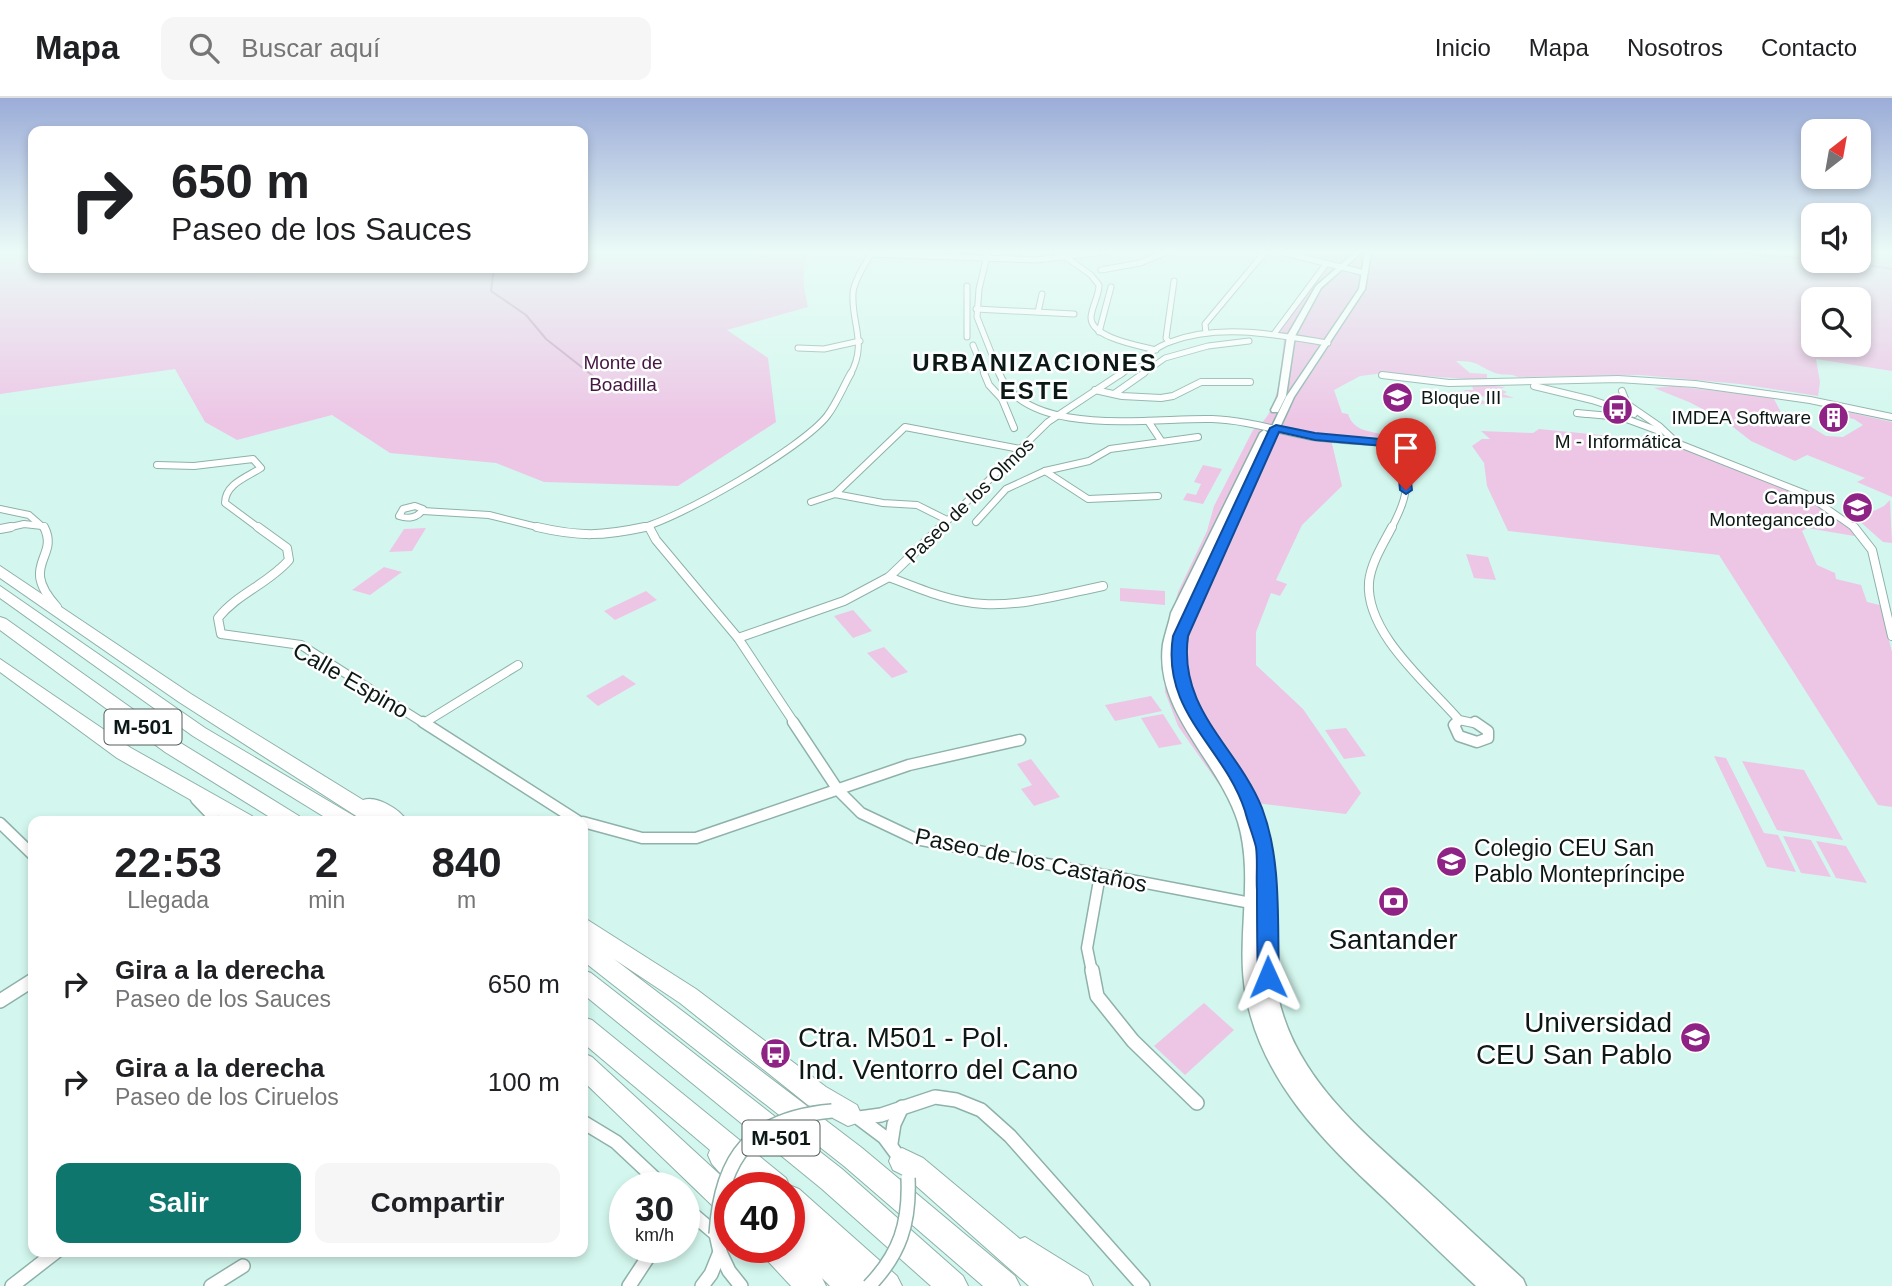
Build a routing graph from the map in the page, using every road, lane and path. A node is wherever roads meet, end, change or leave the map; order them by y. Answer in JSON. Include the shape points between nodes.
{"nodes":[{"id":1,"x":855,"y":307,"type":"edge"},
{"id":2,"x":968,"y":307,"type":"edge"},
{"id":3,"x":1039,"y":307,"type":"edge"},
{"id":4,"x":1094,"y":307,"type":"edge"},
{"id":5,"x":1106,"y":307,"type":"edge"},
{"id":6,"x":1170,"y":307,"type":"edge"},
{"id":7,"x":1219,"y":307,"type":"edge"},
{"id":8,"x":1294,"y":307,"type":"edge"},
{"id":9,"x":1307,"y":307,"type":"edge"},
{"id":10,"x":1350,"y":307,"type":"edge"},
{"id":11,"x":976,"y":309,"type":"joint"},
{"id":12,"x":1038,"y":312,"type":"junction"},
{"id":13,"x":1074,"y":314,"type":"dead end"},
{"id":14,"x":967,"y":327,"type":"junction"},
{"id":15,"x":981,"y":327,"type":"junction"},
{"id":16,"x":1099,"y":332,"type":"junction"},
{"id":17,"x":1206,"y":334,"type":"junction"},
{"id":18,"x":1274,"y":334,"type":"junction"},
{"id":19,"x":967,"y":337,"type":"dead end"},
{"id":20,"x":1291,"y":337,"type":"junction"},
{"id":21,"x":860,"y":341,"type":"junction"},
{"id":22,"x":1249,"y":341,"type":"dead end"},
{"id":23,"x":1169,"y":342,"type":"junction"},
{"id":24,"x":1328,"y":343,"type":"junction"},
{"id":25,"x":973,"y":345,"type":"dead end"},
{"id":26,"x":798,"y":348,"type":"dead end"},
{"id":27,"x":1156,"y":350,"type":"junction"},
{"id":28,"x":1382,"y":375,"type":"dead end"},
{"id":29,"x":1580,"y":380,"type":"junction"},
{"id":30,"x":1592,"y":380,"type":"junction"},
{"id":31,"x":1676,"y":382,"type":"junction"},
{"id":32,"x":1250,"y":383,"type":"dead end"},
{"id":33,"x":1515,"y":383,"type":"junction"},
{"id":34,"x":1009,"y":390,"type":"junction"},
{"id":35,"x":1095,"y":390,"type":"junction"},
{"id":36,"x":998,"y":393,"type":"junction"},
{"id":37,"x":1580,"y":393,"type":"junction"},
{"id":38,"x":1114,"y":394,"type":"junction"},
{"id":39,"x":1623,"y":394,"type":"junction"},
{"id":40,"x":1604,"y":399,"type":"junction"},
{"id":41,"x":1592,"y":400,"type":"junction"},
{"id":42,"x":1069,"y":406,"type":"junction"},
{"id":43,"x":1039,"y":409,"type":"junction"},
{"id":44,"x":1057,"y":414,"type":"junction"},
{"id":45,"x":1892,"y":417,"type":"edge"},
{"id":46,"x":1079,"y":419,"type":"junction"},
{"id":47,"x":1148,"y":421,"type":"junction"},
{"id":48,"x":1048,"y":422,"type":"junction"},
{"id":49,"x":1655,"y":423,"type":"junction"},
{"id":50,"x":1271,"y":427,"type":"junction"},
{"id":51,"x":1014,"y":428,"type":"dead end"},
{"id":52,"x":1666,"y":433,"type":"junction"},
{"id":53,"x":1198,"y":437,"type":"dead end"},
{"id":54,"x":1162,"y":442,"type":"junction"},
{"id":55,"x":1020,"y":449,"type":"junction"},
{"id":56,"x":157,"y":465,"type":"dead end"},
{"id":57,"x":1045,"y":471,"type":"junction"},
{"id":58,"x":835,"y":494,"type":"junction"},
{"id":59,"x":1158,"y":496,"type":"dead end"},
{"id":60,"x":811,"y":502,"type":"dead end"},
{"id":61,"x":966,"y":502,"type":"junction"},
{"id":62,"x":989,"y":507,"type":"junction"},
{"id":63,"x":4,"y":509,"type":"edge"},
{"id":64,"x":423,"y":511,"type":"dead end"},
{"id":65,"x":947,"y":520,"type":"junction"},
{"id":66,"x":976,"y":522,"type":"dead end"},
{"id":67,"x":649,"y":526,"type":"junction"},
{"id":68,"x":44,"y":527,"type":"junction"},
{"id":69,"x":0,"y":528,"type":"edge"},
{"id":70,"x":630,"y":532,"type":"junction"},
{"id":71,"x":653,"y":537,"type":"junction"},
{"id":72,"x":0,"y":571,"type":"edge"},
{"id":73,"x":889,"y":577,"type":"junction"},
{"id":74,"x":1103,"y":586,"type":"dead end"},
{"id":75,"x":0,"y":591,"type":"edge"},
{"id":76,"x":62,"y":612,"type":"junction"},
{"id":77,"x":0,"y":622,"type":"edge"},
{"id":78,"x":1892,"y":636,"type":"edge"},
{"id":79,"x":738,"y":638,"type":"junction"},
{"id":80,"x":0,"y":652,"type":"edge"},
{"id":81,"x":0,"y":664,"type":"edge"},
{"id":82,"x":518,"y":665,"type":"dead end"},
{"id":83,"x":41,"y":694,"type":"junction"},
{"id":84,"x":1460,"y":720,"type":"dead end"},
{"id":85,"x":424,"y":723,"type":"junction"},
{"id":86,"x":1020,"y":740,"type":"dead end"},
{"id":87,"x":309,"y":774,"type":"junction"},
{"id":88,"x":838,"y":790,"type":"junction"},
{"id":89,"x":191,"y":791,"type":"junction"},
{"id":90,"x":214,"y":816,"type":"edge"},
{"id":91,"x":236,"y":816,"type":"edge"},
{"id":92,"x":284,"y":816,"type":"edge"},
{"id":93,"x":339,"y":816,"type":"edge"},
{"id":94,"x":372,"y":816,"type":"edge"},
{"id":95,"x":388,"y":816,"type":"edge"},
{"id":96,"x":572,"y":816,"type":"edge"},
{"id":97,"x":0,"y":823,"type":"edge"},
{"id":98,"x":588,"y":823,"type":"edge"},
{"id":99,"x":28,"y":850,"type":"edge"},
{"id":100,"x":1100,"y":875,"type":"junction"},
{"id":101,"x":1261,"y":905,"type":"junction"},
{"id":102,"x":588,"y":929,"type":"edge"},
{"id":103,"x":588,"y":952,"type":"edge"},
{"id":104,"x":28,"y":983,"type":"edge"},
{"id":105,"x":588,"y":984,"type":"edge"},
{"id":106,"x":0,"y":1001,"type":"edge"},
{"id":107,"x":588,"y":1032,"type":"edge"},
{"id":108,"x":588,"y":1070,"type":"edge"},
{"id":109,"x":1198,"y":1103,"type":"dead end"},
{"id":110,"x":902,"y":1107,"type":"junction"},
{"id":111,"x":847,"y":1114,"type":"junction"},
{"id":112,"x":696,"y":1121,"type":"junction"},
{"id":113,"x":588,"y":1125,"type":"edge"},
{"id":114,"x":900,"y":1161,"type":"junction"},
{"id":115,"x":644,"y":1172,"type":"edge"},
{"id":116,"x":727,"y":1172,"type":"edge"},
{"id":117,"x":737,"y":1172,"type":"edge"},
{"id":118,"x":757,"y":1172,"type":"edge"},
{"id":119,"x":714,"y":1188,"type":"edge"},
{"id":120,"x":805,"y":1213,"type":"edge"},
{"id":121,"x":700,"y":1220,"type":"edge"},
{"id":122,"x":978,"y":1220,"type":"junction"},
{"id":123,"x":714,"y":1232,"type":"edge"},
{"id":124,"x":805,"y":1241,"type":"edge"},
{"id":125,"x":49,"y":1257,"type":"edge"},
{"id":126,"x":644,"y":1263,"type":"edge"},
{"id":127,"x":716,"y":1263,"type":"edge"},
{"id":128,"x":725,"y":1263,"type":"edge"},
{"id":129,"x":789,"y":1263,"type":"edge"},
{"id":130,"x":243,"y":1266,"type":"dead end"},
{"id":131,"x":12,"y":1286,"type":"edge"},
{"id":132,"x":211,"y":1286,"type":"edge"},
{"id":133,"x":629,"y":1286,"type":"edge"},
{"id":134,"x":702,"y":1286,"type":"edge"},
{"id":135,"x":741,"y":1286,"type":"edge"},
{"id":136,"x":811,"y":1286,"type":"edge"},
{"id":137,"x":851,"y":1286,"type":"edge"},
{"id":138,"x":869,"y":1286,"type":"edge"},
{"id":139,"x":887,"y":1286,"type":"edge"},
{"id":140,"x":953,"y":1286,"type":"edge"},
{"id":141,"x":1005,"y":1286,"type":"edge"},
{"id":142,"x":1050,"y":1286,"type":"edge"},
{"id":143,"x":1078,"y":1286,"type":"edge"},
{"id":144,"x":1143,"y":1286,"type":"edge"},
{"id":145,"x":1490,"y":1286,"type":"edge"},
{"id":146,"x":1517,"y":1286,"type":"edge"}],
"edges":[{"from":1,"to":21,"type":"street"},
{"from":2,"to":14,"type":"street"},
{"from":3,"to":12,"type":"street"},
{"from":4,"to":16,"type":"street","via":[[1090,319]]},
{"from":5,"to":16,"type":"street"},
{"from":6,"to":23,"type":"street"},
{"from":7,"to":17,"type":"street","via":[[1205,324]]},
{"from":8,"to":18,"type":"street"},
{"from":9,"to":20,"type":"street"},
{"from":10,"to":24,"type":"street"},
{"from":11,"to":12,"type":"street"},
{"from":11,"to":15,"type":"street"},
{"from":12,"to":13,"type":"street"},
{"from":14,"to":15,"type":"street"},
{"from":14,"to":19,"type":"street"},
{"from":15,"to":34,"type":"street"},
{"from":16,"to":27,"type":"street"},
{"from":17,"to":18,"type":"street","name":"Paseo de los Olmos"},
{"from":17,"to":23,"type":"street","name":"Paseo de los Olmos"},
{"from":18,"to":20,"type":"street","name":"Paseo de los Olmos"},
{"from":20,"to":24,"type":"street","name":"Paseo de los Olmos"},
{"from":20,"to":50,"type":"street","via":[[1282,396]]},
{"from":21,"to":26,"type":"street","via":[[824,349]]},
{"from":21,"to":67,"type":"street","via":[[856,364],[819,424],[715,495]]},
{"from":22,"to":38,"type":"street","via":[[1165,358]]},
{"from":23,"to":27,"type":"street","name":"Paseo de los Olmos"},
{"from":24,"to":50,"type":"street"},
{"from":25,"to":36,"type":"street","via":[[989,385]]},
{"from":27,"to":35,"type":"street","name":"Paseo de los Olmos"},
{"from":28,"to":33,"type":"street","via":[[1449,383]]},
{"from":29,"to":30,"type":"street"},
{"from":29,"to":33,"type":"street"},
{"from":29,"to":37,"type":"street","via":[[1573,385]]},
{"from":30,"to":31,"type":"street"},
{"from":30,"to":39,"type":"street","via":[[1611,384]]},
{"from":31,"to":39,"type":"street","via":[[1640,384]]},
{"from":31,"to":45,"type":"street","via":[[1767,392]]},
{"from":32,"to":38,"type":"street","via":[[1200,382],[1161,398]]},
{"from":33,"to":41,"type":"street"},
{"from":34,"to":36,"type":"street"},
{"from":34,"to":43,"type":"street"},
{"from":35,"to":38,"type":"street"},
{"from":35,"to":42,"type":"street","name":"Paseo de los Olmos"},
{"from":36,"to":51,"type":"street"},
{"from":37,"to":40,"type":"street"},
{"from":37,"to":41,"type":"street"},
{"from":39,"to":40,"type":"street"},
{"from":39,"to":49,"type":"street","via":[[1627,404]]},
{"from":40,"to":41,"type":"street"},
{"from":41,"to":49,"type":"street"},
{"from":41,"to":52,"type":"street","via":[[1584,413],[1621,417]]},
{"from":42,"to":43,"type":"street","name":"Paseo de los Olmos"},
{"from":42,"to":44,"type":"street","name":"Paseo de los Olmos"},
{"from":42,"to":46,"type":"street"},
{"from":43,"to":44,"type":"street"},
{"from":43,"to":48,"type":"street","name":"Paseo de los Olmos","via":[[1048,415]]},
{"from":44,"to":46,"type":"street"},
{"from":44,"to":48,"type":"street","name":"Paseo de los Olmos"},
{"from":46,"to":47,"type":"street"},
{"from":46,"to":48,"type":"street","name":"Paseo de los Olmos"},
{"from":47,"to":50,"type":"street","via":[[1199,418]]},
{"from":47,"to":54,"type":"street"},
{"from":48,"to":55,"type":"street","name":"Paseo de los Olmos"},
{"from":49,"to":52,"type":"street"},
{"from":50,"to":84,"type":"street","via":[[1326,437],[1386,439],[1396,452],[1406,490],[1401,511],[1370,575],[1369,598],[1384,632]]},
{"from":50,"to":101,"type":"street","via":[[1187,616],[1178,651],[1187,699],[1236,773],[1258,821],[1265,849]]},
{"from":52,"to":78,"type":"street","via":[[1682,446],[1806,494],[1857,529],[1872,550]]},
{"from":53,"to":54,"type":"street"},
{"from":54,"to":57,"type":"street","via":[[1110,449],[1089,461]]},
{"from":55,"to":58,"type":"street","via":[[905,427]]},
{"from":55,"to":61,"type":"street","name":"Paseo de los Olmos"},
{"from":56,"to":85,"type":"street","name":"Calle Espino","via":[[178,469],[253,459],[261,468],[227,489],[225,503],[287,548],[289,559],[281,571],[225,607],[218,618],[221,634],[258,643],[300,645]]},
{"from":57,"to":59,"type":"street","via":[[1088,499]]},
{"from":57,"to":62,"type":"street","via":[[1006,489]]},
{"from":58,"to":60,"type":"street"},
{"from":58,"to":65,"type":"street","via":[[917,505]]},
{"from":61,"to":62,"type":"street"},
{"from":61,"to":65,"type":"street","name":"Paseo de los Olmos"},
{"from":62,"to":66,"type":"street"},
{"from":63,"to":68,"type":"street","via":[[30,516]]},
{"from":63,"to":69,"type":"street","via":[[12,519]]},
{"from":64,"to":70,"type":"street","via":[[488,515],[586,537]]},
{"from":65,"to":73,"type":"street","name":"Paseo de los Olmos"},
{"from":67,"to":70,"type":"street"},
{"from":67,"to":71,"type":"street","name":"Paseo de los Castaños"},
{"from":68,"to":69,"type":"street"},
{"from":68,"to":76,"type":"street","via":[[49,539],[39,582]]},
{"from":70,"to":71,"type":"street"},
{"from":71,"to":79,"type":"street","name":"Paseo de los Castaños"},
{"from":72,"to":76,"type":"highway"},
{"from":73,"to":74,"type":"street","name":"Paseo de los Olmos","via":[[971,603],[1005,604]]},
{"from":73,"to":79,"type":"street","name":"Paseo de los Olmos","via":[[844,601]]},
{"from":75,"to":93,"type":"highway","number":"M-501","via":[[199,732]]},
{"from":76,"to":87,"type":"highway","via":[[185,698]]},
{"from":77,"to":92,"type":"highway","number":"M-501","via":[[172,747]]},
{"from":79,"to":88,"type":"street","name":"Paseo de los Castaños"},
{"from":80,"to":83,"type":"highway"},
{"from":81,"to":83,"type":"highway"},
{"from":82,"to":85,"type":"street","name":"Calle Espino"},
{"from":83,"to":89,"type":"highway","via":[[124,753]]},
{"from":85,"to":96,"type":"street","name":"Calle Espino"},
{"from":86,"to":88,"type":"street","name":"Calle Espino","via":[[909,765]]},
{"from":87,"to":94,"type":"highway"},
{"from":87,"to":95,"type":"highway"},
{"from":88,"to":98,"type":"street","name":"Calle Espino","via":[[696,838],[642,838]]},
{"from":88,"to":100,"type":"street","name":"Paseo de los Castaños","via":[[861,813],[916,839]]},
{"from":89,"to":90,"type":"street"},
{"from":89,"to":91,"type":"highway"},
{"from":97,"to":99,"type":"street"},
{"from":100,"to":101,"type":"street","name":"Paseo de los Castaños"},
{"from":100,"to":109,"type":"street","via":[[1087,948],[1097,996],[1132,1041]]},
{"from":101,"to":145,"type":"street","via":[[1253,990],[1259,1022],[1281,1070],[1325,1130]]},
{"from":101,"to":146,"type":"street","via":[[1269,993],[1297,1067],[1336,1120]]},
{"from":102,"to":111,"type":"highway","via":[[688,996],[817,1097]]},
{"from":103,"to":141,"type":"highway","via":[[853,1157]]},
{"from":104,"to":106,"type":"street"},
{"from":105,"to":140,"type":"highway","number":"M-501","via":[[832,1179]]},
{"from":107,"to":112,"type":"highway","number":"M-501"},
{"from":108,"to":119,"type":"highway"},
{"from":110,"to":111,"type":"street","via":[[874,1118]]},
{"from":110,"to":114,"type":"street","via":[[894,1124]]},
{"from":110,"to":144,"type":"street","via":[[944,1097],[986,1114]]},
{"from":111,"to":114,"type":"street","via":[[876,1128]]},
{"from":111,"to":116,"type":"street","bridge":true,"via":[[807,1111],[781,1119],[758,1133]]},
{"from":112,"to":117,"type":"highway"},
{"from":112,"to":118,"type":"highway","number":"M-501"},
{"from":113,"to":115,"type":"street","via":[[616,1142]]},
{"from":114,"to":122,"type":"highway","via":[[914,1167]]},
{"from":114,"to":138,"type":"street","bridge":true,"via":[[911,1208],[904,1240],[887,1269]]},
{"from":120,"to":139,"type":"highway"},
{"from":121,"to":123,"type":"street"},
{"from":122,"to":142,"type":"highway"},
{"from":122,"to":143,"type":"highway"},
{"from":124,"to":137,"type":"highway"},
{"from":125,"to":131,"type":"street"},
{"from":126,"to":133,"type":"street"},
{"from":127,"to":134,"type":"street"},
{"from":128,"to":135,"type":"street"},
{"from":129,"to":136,"type":"highway"},
{"from":130,"to":132,"type":"street"}]}
